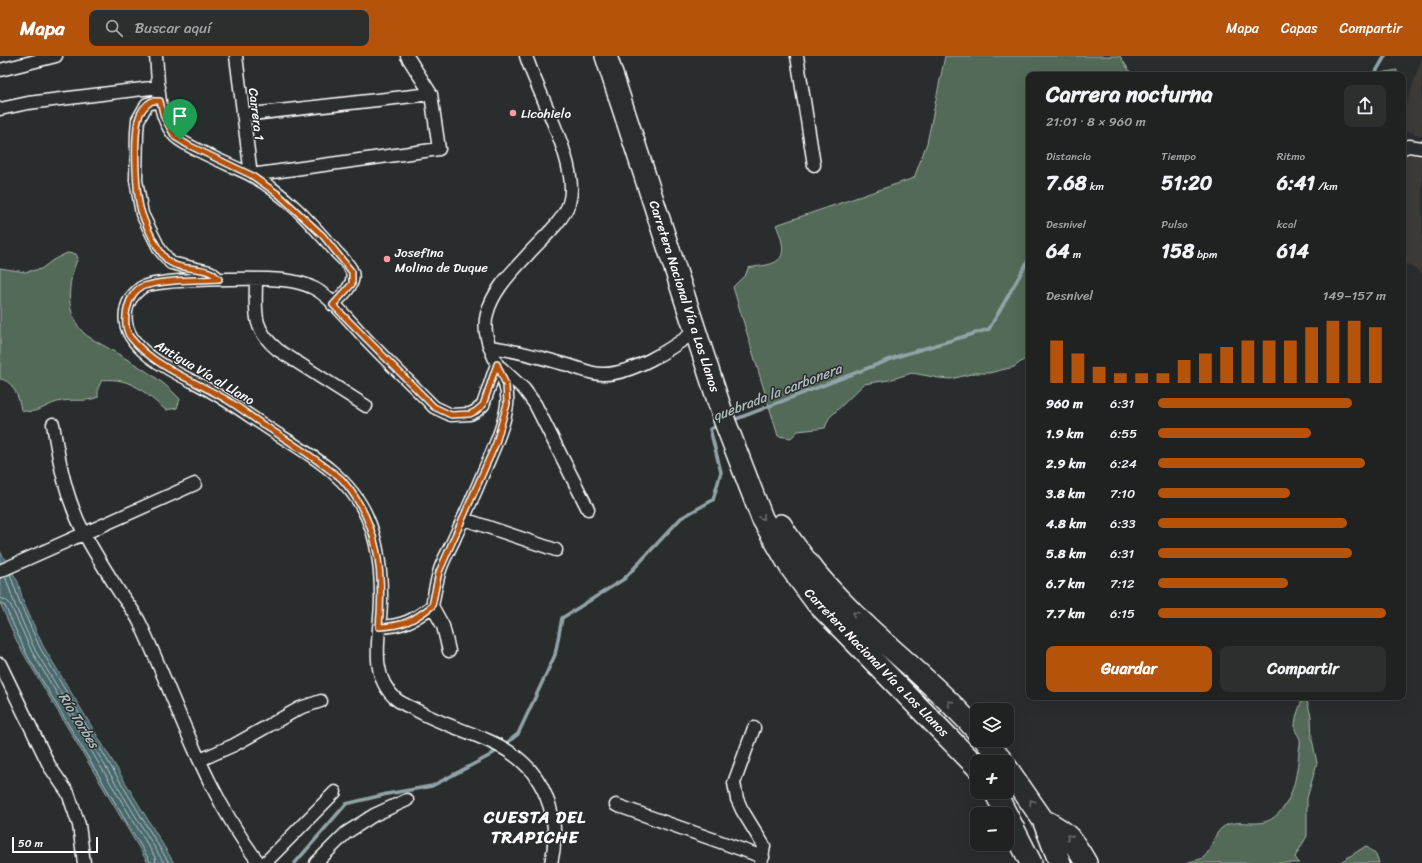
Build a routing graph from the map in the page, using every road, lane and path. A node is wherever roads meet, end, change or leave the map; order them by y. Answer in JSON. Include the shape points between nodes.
{"nodes":[{"id":1,"x":56,"y":56,"type":"edge"},
{"id":2,"x":156,"y":56,"type":"edge"},
{"id":3,"x":236,"y":56,"type":"edge"},
{"id":4,"x":407,"y":56,"type":"edge"},
{"id":5,"x":526,"y":56,"type":"edge"},
{"id":6,"x":606,"y":56,"type":"edge"},
{"id":7,"x":617,"y":56,"type":"edge"},
{"id":8,"x":797,"y":56,"type":"edge"},
{"id":9,"x":0,"y":70,"type":"edge"},
{"id":10,"x":159,"y":87,"type":"junction"},
{"id":11,"x":431,"y":94,"type":"junction"},
{"id":12,"x":160,"y":101,"type":"junction"},
{"id":13,"x":0,"y":109,"type":"edge"},
{"id":14,"x":243,"y":115,"type":"junction"},
{"id":15,"x":1406,"y":147,"type":"edge"},
{"id":16,"x":1422,"y":148,"type":"edge"},
{"id":17,"x":814,"y":165,"type":"dead end"},
{"id":18,"x":251,"y":175,"type":"junction"},
{"id":19,"x":219,"y":279,"type":"junction"},
{"id":20,"x":256,"y":280,"type":"junction"},
{"id":21,"x":333,"y":305,"type":"junction"},
{"id":22,"x":696,"y":331,"type":"junction"},
{"id":23,"x":490,"y":347,"type":"junction"},
{"id":24,"x":497,"y":364,"type":"junction"},
{"id":25,"x":366,"y":406,"type":"dead end"},
{"id":26,"x":53,"y":424,"type":"dead end"},
{"id":27,"x":196,"y":484,"type":"dead end"},
{"id":28,"x":588,"y":509,"type":"dead end"},
{"id":29,"x":464,"y":519,"type":"junction"},
{"id":30,"x":84,"y":534,"type":"junction"},
{"id":31,"x":556,"y":550,"type":"dead end"},
{"id":32,"x":0,"y":571,"type":"edge"},
{"id":33,"x":432,"y":606,"type":"junction"},
{"id":34,"x":379,"y":627,"type":"junction"},
{"id":35,"x":449,"y":651,"type":"dead end"},
{"id":36,"x":0,"y":664,"type":"edge"},
{"id":37,"x":321,"y":701,"type":"dead end"},
{"id":38,"x":970,"y":723,"type":"edge"},
{"id":39,"x":754,"y":728,"type":"dead end"},
{"id":40,"x":991,"y":747,"type":"edge"},
{"id":41,"x":997,"y":755,"type":"edge"},
{"id":42,"x":200,"y":760,"type":"junction"},
{"id":43,"x":970,"y":760,"type":"edge"},
{"id":44,"x":1014,"y":778,"type":"edge"},
{"id":45,"x":335,"y":792,"type":"dead end"},
{"id":46,"x":999,"y":799,"type":"edge"},
{"id":47,"x":407,"y":800,"type":"dead end"},
{"id":48,"x":616,"y":805,"type":"dead end"},
{"id":49,"x":1043,"y":820,"type":"junction"},
{"id":50,"x":762,"y":860,"type":"edge"},
{"id":51,"x":84,"y":863,"type":"edge"},
{"id":52,"x":259,"y":863,"type":"edge"},
{"id":53,"x":265,"y":863,"type":"edge"},
{"id":54,"x":316,"y":863,"type":"edge"},
{"id":55,"x":551,"y":863,"type":"edge"},
{"id":56,"x":1031,"y":863,"type":"edge"},
{"id":57,"x":1060,"y":863,"type":"edge"},
{"id":58,"x":1086,"y":863,"type":"edge"}],
"edges":[{"from":1,"to":9,"type":"street"},
{"from":2,"to":10,"type":"street"},
{"from":3,"to":14,"type":"street","name":"Carrera 1"},
{"from":4,"to":11,"type":"street"},
{"from":5,"to":23,"type":"street","via":[[532,77],[555,126],[567,164],[571,185],[569,203],[558,222],[495,294],[487,315],[486,329]]},
{"from":6,"to":22,"type":"highway","name":"Carretera Nacional Vía a Los Llanos"},
{"from":38,"to":7,"type":"highway","name":"Carretera Nacional Vía a Los Llanos","one_way":true,"via":[[833,593],[787,535],[749,456],[644,131]]},
{"from":8,"to":17,"type":"street"},
{"from":10,"to":12,"type":"street"},
{"from":10,"to":13,"type":"street","via":[[28,102]]},
{"from":11,"to":14,"type":"street"},
{"from":11,"to":18,"type":"street","via":[[439,149]]},
{"from":12,"to":18,"type":"street","via":[[164,117],[175,137]]},
{"from":12,"to":19,"type":"street","via":[[147,104],[138,120],[136,180],[142,214],[160,250],[171,263],[210,272]]},
{"from":14,"to":18,"type":"street","name":"Carrera 1"},
{"from":15,"to":16,"type":"street"},
{"from":18,"to":21,"type":"street","via":[[278,194],[309,222],[352,272],[352,284]]},
{"from":19,"to":20,"type":"street","name":"Antigua Vía al Llano"},
{"from":19,"to":34,"type":"street","name":"Antigua Vía al Llano","via":[[142,286],[128,301],[126,326],[130,337],[158,361],[227,400],[343,480],[360,503],[377,546],[382,598]]},
{"from":20,"to":21,"type":"street","name":"Antigua Vía al Llano","via":[[284,280],[313,287]]},
{"from":20,"to":25,"type":"street","via":[[256,323],[265,338],[278,350]]},
{"from":21,"to":24,"type":"street","name":"Antigua Vía al Llano","via":[[434,407],[451,415],[470,414],[483,405]]},
{"from":22,"to":23,"type":"street","via":[[641,364],[618,372],[602,374],[515,350]]},
{"from":22,"to":43,"type":"highway","name":"Carretera Nacional Vía a Los Llanos","one_way":true,"via":[[752,496],[791,568],[816,602]]},
{"from":23,"to":24,"type":"street"},
{"from":24,"to":28,"type":"street","via":[[524,388],[535,404]]},
{"from":24,"to":29,"type":"street","via":[[506,385],[507,404],[496,443]]},
{"from":26,"to":30,"type":"street","via":[[62,476],[73,511]]},
{"from":27,"to":30,"type":"street"},
{"from":29,"to":31,"type":"street"},
{"from":29,"to":33,"type":"street","via":[[439,572]]},
{"from":30,"to":32,"type":"street"},
{"from":30,"to":42,"type":"street","via":[[137,615]]},
{"from":33,"to":34,"type":"street","via":[[415,619],[398,626]]},
{"from":33,"to":35,"type":"street","via":[[443,626]]},
{"from":34,"to":55,"type":"street","name":"Antigua Vía al Llano","via":[[380,679],[397,700],[424,715],[480,736],[509,751],[533,771],[542,784],[552,810],[555,835]]},
{"from":36,"to":51,"type":"street","via":[[50,767],[68,792],[79,825]]},
{"from":37,"to":42,"type":"street","via":[[300,708],[234,745]]},
{"from":39,"to":50,"type":"street","via":[[734,783],[742,810],[764,846]]},
{"from":40,"to":41,"type":"highway"},
{"from":42,"to":52,"type":"street","via":[[220,802]]},
{"from":49,"to":44,"type":"highway","one_way":true},
{"from":45,"to":53,"type":"street"},
{"from":46,"to":56,"type":"highway"},
{"from":47,"to":54,"type":"street","via":[[374,815],[346,833]]},
{"from":48,"to":50,"type":"street"},
{"from":49,"to":57,"type":"highway"},
{"from":58,"to":49,"type":"highway","one_way":true,"via":[[1076,845],[1062,829]]}]}
